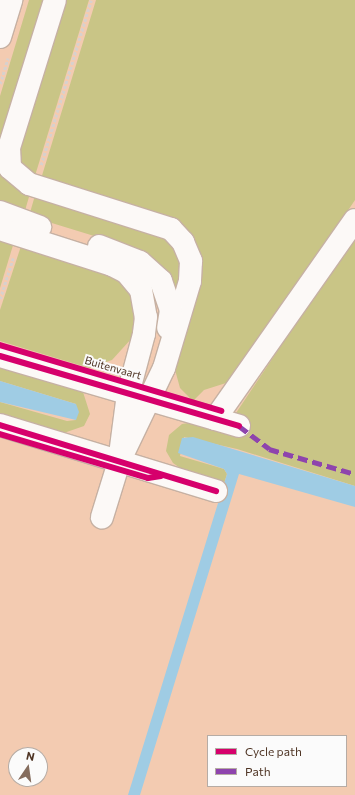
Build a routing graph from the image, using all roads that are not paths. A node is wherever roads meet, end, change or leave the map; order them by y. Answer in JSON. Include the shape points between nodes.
{"nodes":[{"id":1,"x":11,"y":0,"type":"edge"},
{"id":2,"x":54,"y":0,"type":"edge"},
{"id":3,"x":0,"y":37,"type":"edge"},
{"id":4,"x":0,"y":212,"type":"edge"},
{"id":5,"x":355,"y":220,"type":"edge"},
{"id":6,"x":10,"y":233,"type":"edge"},
{"id":7,"x":0,"y":356,"type":"edge"},
{"id":8,"x":153,"y":391,"type":"junction"},
{"id":9,"x":128,"y":394,"type":"junction"},
{"id":10,"x":215,"y":419,"type":"junction"},
{"id":11,"x":0,"y":425,"type":"edge"},
{"id":12,"x":239,"y":426,"type":"dead end"},
{"id":13,"x":119,"y":462,"type":"junction"},
{"id":14,"x":216,"y":491,"type":"dead end"},
{"id":15,"x":102,"y":517,"type":"dead end"}],
"edges":[{"from":1,"to":3,"type":"street"},
{"from":2,"to":8,"type":"street","via":[[8,154],[13,173],[35,186],[160,224],[183,242],[191,261],[190,281],[164,368]]},
{"from":4,"to":8,"type":"street","via":[[129,256],[151,270],[164,288],[171,310]]},
{"from":5,"to":10,"type":"street"},
{"from":6,"to":9,"type":"street","via":[[112,265],[135,281],[145,302],[146,317]]},
{"from":7,"to":9,"type":"street","name":"Buitenvaart"},
{"from":8,"to":9,"type":"street","name":"Buitenvaart"},
{"from":8,"to":10,"type":"street","name":"Buitenvaart"},
{"from":8,"to":13,"type":"street"},
{"from":9,"to":13,"type":"street"},
{"from":10,"to":12,"type":"street","name":"Buitenvaart"},
{"from":11,"to":13,"type":"street"},
{"from":13,"to":14,"type":"street"},
{"from":13,"to":15,"type":"street"}]}
